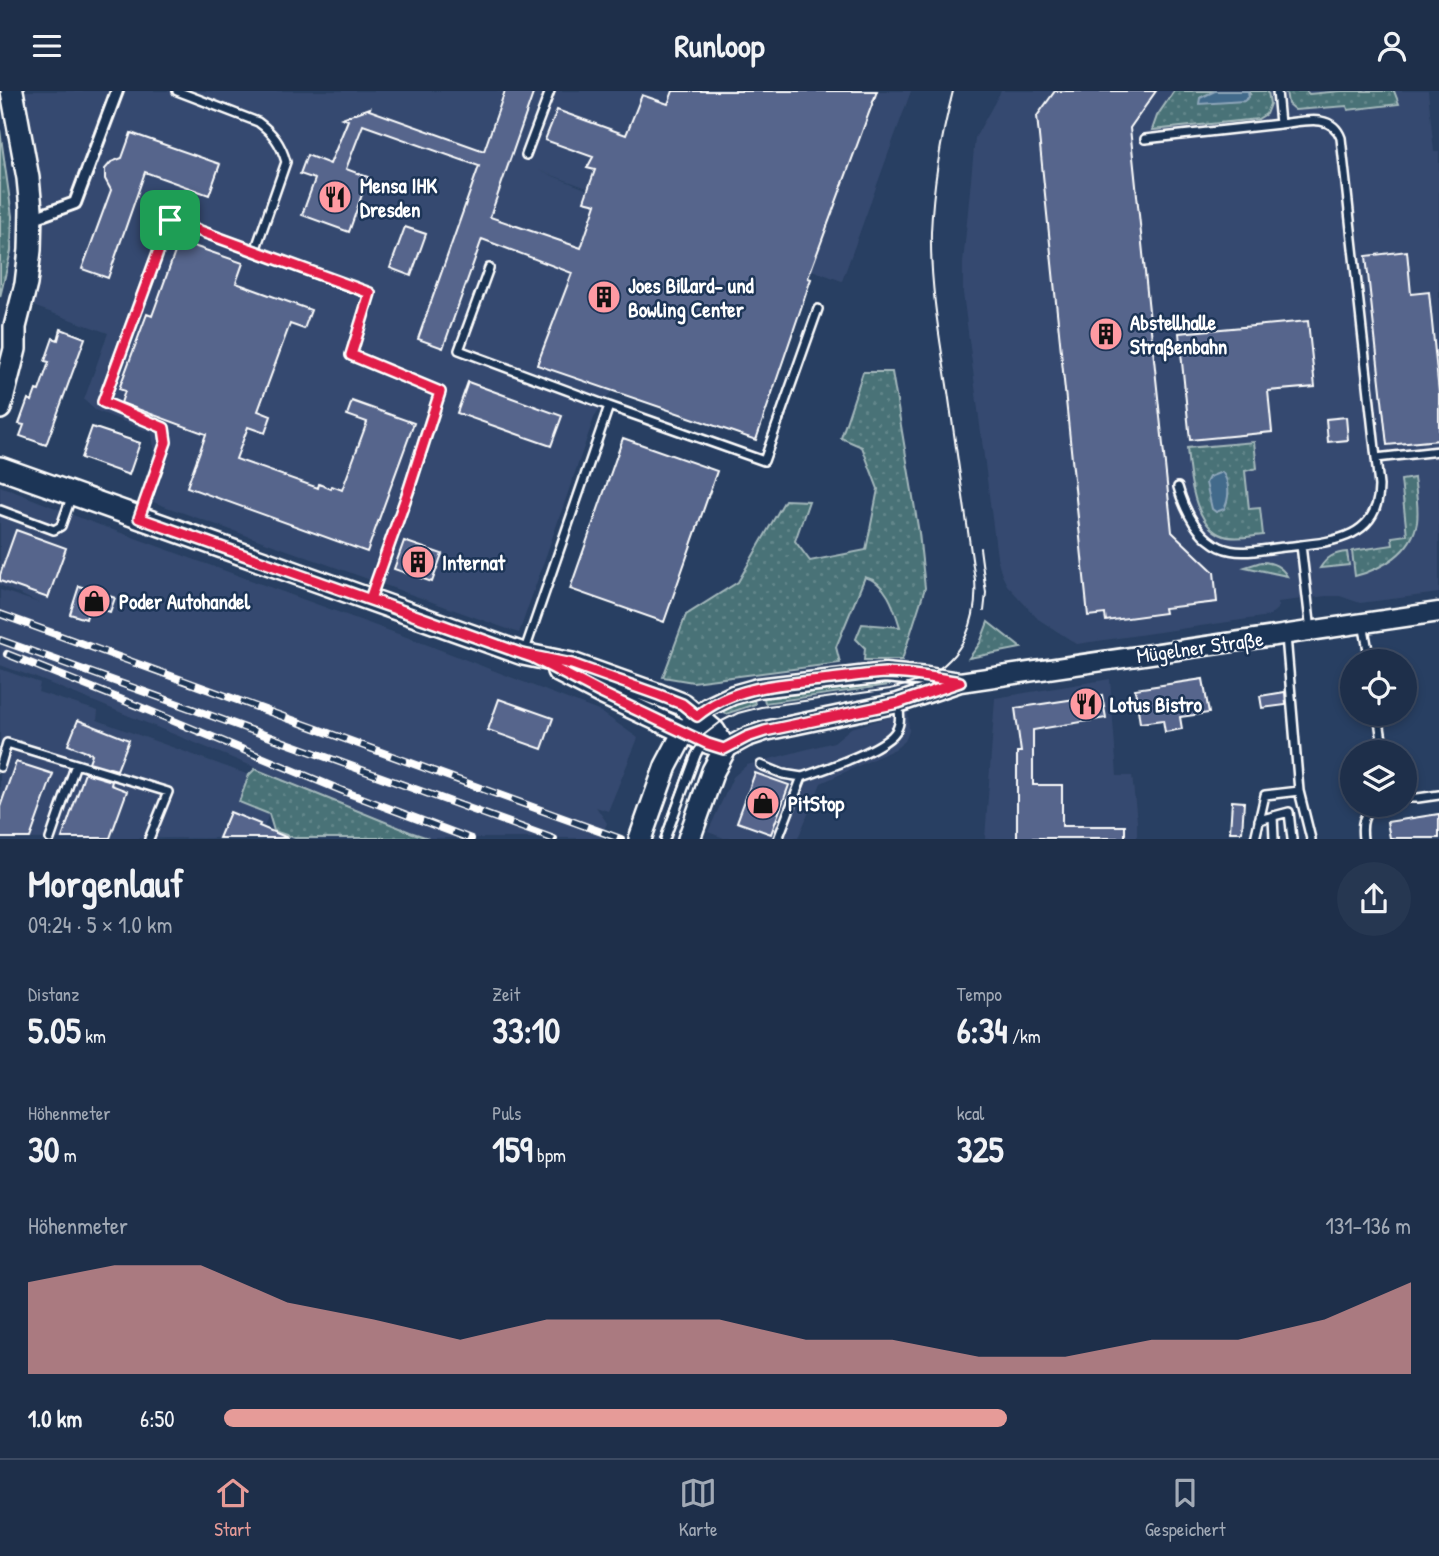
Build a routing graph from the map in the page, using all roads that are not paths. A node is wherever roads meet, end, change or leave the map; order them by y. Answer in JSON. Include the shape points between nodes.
{"nodes":[{"id":1,"x":12,"y":91,"type":"edge"},
{"id":2,"x":117,"y":91,"type":"edge"},
{"id":3,"x":177,"y":91,"type":"edge"},
{"id":4,"x":550,"y":91,"type":"edge"},
{"id":5,"x":1277,"y":91,"type":"edge"},
{"id":6,"x":1280,"y":124,"type":"junction"},
{"id":7,"x":1145,"y":139,"type":"dead end"},
{"id":8,"x":526,"y":155,"type":"dead end"},
{"id":9,"x":31,"y":219,"type":"junction"},
{"id":10,"x":255,"y":251,"type":"junction"},
{"id":11,"x":489,"y":268,"type":"dead end"},
{"id":12,"x":818,"y":309,"type":"dead end"},
{"id":13,"x":15,"y":327,"type":"junction"},
{"id":14,"x":1,"y":351,"type":"edge"},
{"id":15,"x":609,"y":406,"type":"junction"},
{"id":16,"x":0,"y":408,"type":"edge"},
{"id":17,"x":1439,"y":451,"type":"edge"},
{"id":18,"x":1376,"y":458,"type":"junction"},
{"id":19,"x":0,"y":468,"type":"edge"},
{"id":20,"x":1178,"y":487,"type":"dead end"},
{"id":21,"x":72,"y":494,"type":"junction"},
{"id":22,"x":0,"y":510,"type":"edge"},
{"id":23,"x":139,"y":518,"type":"junction"},
{"id":24,"x":1301,"y":545,"type":"junction"},
{"id":25,"x":370,"y":599,"type":"junction"},
{"id":26,"x":1439,"y":613,"type":"edge"},
{"id":27,"x":1363,"y":622,"type":"junction"},
{"id":28,"x":1311,"y":631,"type":"junction"},
{"id":29,"x":1286,"y":635,"type":"junction"},
{"id":30,"x":1368,"y":649,"type":"edge"},
{"id":31,"x":527,"y":656,"type":"junction"},
{"id":32,"x":960,"y":682,"type":"junction"},
{"id":33,"x":898,"y":703,"type":"junction"},
{"id":34,"x":705,"y":734,"type":"junction"},
{"id":35,"x":76,"y":764,"type":"junction"},
{"id":36,"x":761,"y":765,"type":"dead end"},
{"id":37,"x":0,"y":767,"type":"edge"},
{"id":38,"x":802,"y":777,"type":"junction"},
{"id":39,"x":1298,"y":792,"type":"junction"},
{"id":40,"x":1439,"y":795,"type":"edge"},
{"id":41,"x":1417,"y":798,"type":"edge"},
{"id":42,"x":1273,"y":816,"type":"junction"},
{"id":43,"x":1364,"y":817,"type":"edge"},
{"id":44,"x":1259,"y":820,"type":"junction"},
{"id":45,"x":50,"y":838,"type":"edge"},
{"id":46,"x":149,"y":838,"type":"edge"},
{"id":47,"x":640,"y":838,"type":"edge"},
{"id":48,"x":665,"y":838,"type":"edge"},
{"id":49,"x":689,"y":838,"type":"edge"},
{"id":50,"x":778,"y":838,"type":"edge"},
{"id":51,"x":1255,"y":838,"type":"edge"},
{"id":52,"x":1274,"y":838,"type":"edge"},
{"id":53,"x":1292,"y":838,"type":"edge"},
{"id":54,"x":1311,"y":838,"type":"edge"},
{"id":55,"x":1363,"y":838,"type":"edge"}],
"edges":[{"from":1,"to":9,"type":"main road","via":[[29,178]]},
{"from":2,"to":9,"type":"street","via":[[75,203]]},
{"from":3,"to":10,"type":"lane","via":[[258,122],[282,148],[286,162]]},
{"from":4,"to":8,"type":"lane"},
{"from":5,"to":6,"type":"lane"},
{"from":6,"to":7,"type":"lane"},
{"from":6,"to":18,"type":"lane","via":[[1323,121],[1336,128],[1341,138]]},
{"from":9,"to":13,"type":"main road","via":[[26,283]]},
{"from":10,"to":23,"type":"lane","via":[[170,220],[103,402],[164,428],[166,442]]},
{"from":10,"to":25,"type":"lane","via":[[370,293],[351,355],[440,392]]},
{"from":11,"to":15,"type":"lane","via":[[459,350]]},
{"from":12,"to":15,"type":"lane","via":[[764,461]]},
{"from":13,"to":14,"type":"main road"},
{"from":13,"to":16,"type":"main road","via":[[15,349]]},
{"from":15,"to":31,"type":"lane"},
{"from":17,"to":18,"type":"lane"},
{"from":18,"to":24,"type":"lane","via":[[1379,494],[1370,519],[1348,536]]},
{"from":19,"to":21,"type":"main road"},
{"from":20,"to":24,"type":"lane","via":[[1195,526],[1222,547],[1244,551]]},
{"from":21,"to":22,"type":"lane","via":[[61,526],[54,530]]},
{"from":21,"to":23,"type":"main road"},
{"from":23,"to":25,"type":"main road"},
{"from":24,"to":28,"type":"lane"},
{"from":25,"to":31,"type":"main road"},
{"from":26,"to":27,"type":"street","name":"Mügelner Straße"},
{"from":27,"to":28,"type":"street","name":"Mügelner Straße"},
{"from":27,"to":30,"type":"lane"},
{"from":28,"to":29,"type":"street","name":"Mügelner Straße"},
{"from":29,"to":32,"type":"street","name":"Mügelner Straße"},
{"from":29,"to":39,"type":"lane"},
{"from":31,"to":34,"type":"main road","via":[[572,664],[682,704]]},
{"from":32,"to":33,"type":"street","name":"Mügelner Straße"},
{"from":32,"to":34,"type":"street","name":"Mügelner Straße","via":[[885,673],[758,688],[708,707]]},
{"from":33,"to":34,"type":"street","name":"Mügelner Straße","via":[[747,737]]},
{"from":33,"to":38,"type":"lane","via":[[897,730],[888,740],[846,762]]},
{"from":34,"to":47,"type":"main road","via":[[666,766]]},
{"from":34,"to":48,"type":"lane"},
{"from":34,"to":49,"type":"main road","via":[[713,771]]},
{"from":35,"to":37,"type":"lane","via":[[8,743]]},
{"from":35,"to":45,"type":"lane"},
{"from":35,"to":46,"type":"lane","via":[[167,792]]},
{"from":36,"to":38,"type":"lane"},
{"from":38,"to":50,"type":"lane"},
{"from":39,"to":44,"type":"lane","via":[[1265,795]]},
{"from":39,"to":54,"type":"lane"},
{"from":40,"to":41,"type":"lane"},
{"from":42,"to":44,"type":"lane"},
{"from":42,"to":52,"type":"lane"},
{"from":42,"to":53,"type":"lane","via":[[1289,811]]},
{"from":43,"to":55,"type":"lane"},
{"from":44,"to":51,"type":"lane"}]}
